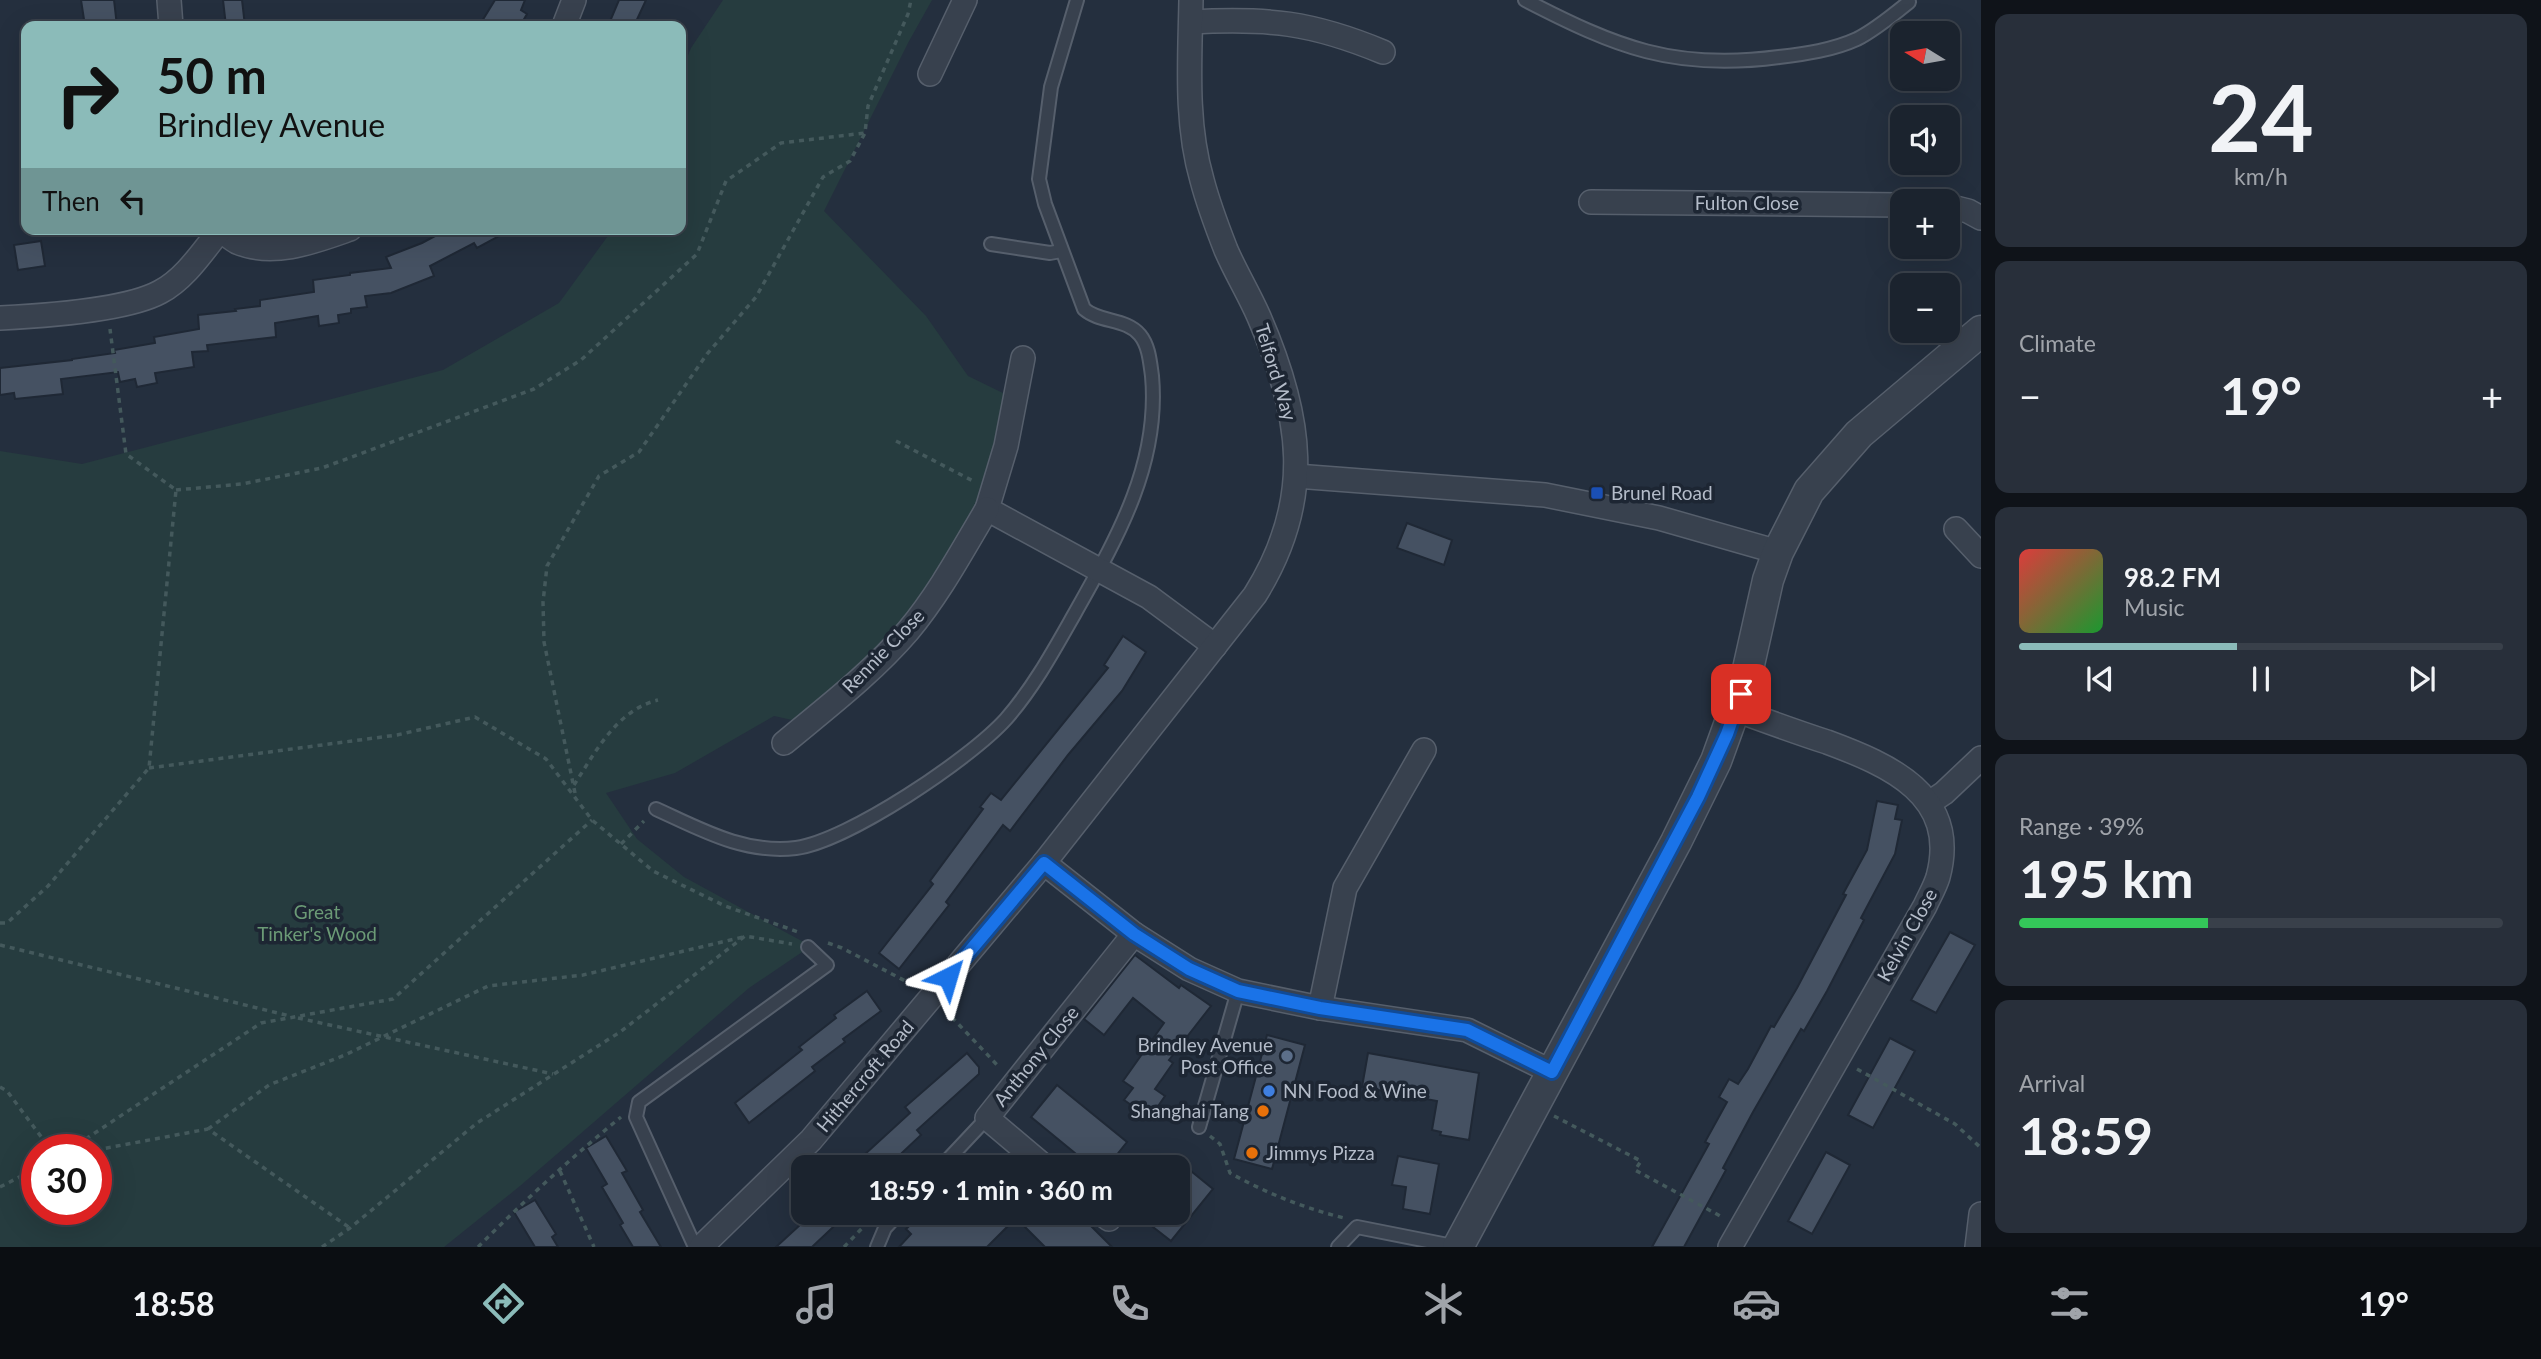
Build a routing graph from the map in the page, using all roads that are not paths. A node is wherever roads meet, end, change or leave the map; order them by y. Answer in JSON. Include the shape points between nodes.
{"nodes":[{"id":1,"x":169,"y":0,"type":"edge"},
{"id":2,"x":574,"y":0,"type":"edge"},
{"id":3,"x":965,"y":0,"type":"edge"},
{"id":4,"x":1077,"y":0,"type":"edge"},
{"id":5,"x":1525,"y":0,"type":"edge"},
{"id":6,"x":1909,"y":2,"type":"dead end"},
{"id":7,"x":1191,"y":11,"type":"edge"},
{"id":8,"x":171,"y":21,"type":"edge"},
{"id":9,"x":566,"y":21,"type":"edge"},
{"id":10,"x":1384,"y":52,"type":"dead end"},
{"id":11,"x":930,"y":74,"type":"dead end"},
{"id":12,"x":1591,"y":202,"type":"dead end"},
{"id":13,"x":1890,"y":205,"type":"edge"},
{"id":14,"x":1960,"y":209,"type":"edge"},
{"id":15,"x":1981,"y":218,"type":"edge"},
{"id":16,"x":216,"y":235,"type":"edge"},
{"id":17,"x":227,"y":235,"type":"edge"},
{"id":18,"x":333,"y":235,"type":"edge"},
{"id":19,"x":991,"y":244,"type":"dead end"},
{"id":20,"x":1061,"y":251,"type":"junction"},
{"id":21,"x":0,"y":318,"type":"edge"},
{"id":22,"x":1981,"y":331,"type":"edge"},
{"id":23,"x":1023,"y":358,"type":"dead end"},
{"id":24,"x":1296,"y":476,"type":"junction"},
{"id":25,"x":990,"y":501,"type":"junction"},
{"id":26,"x":1956,"y":529,"type":"dead end"},
{"id":27,"x":1778,"y":552,"type":"junction"},
{"id":28,"x":1981,"y":556,"type":"edge"},
{"id":29,"x":1099,"y":570,"type":"junction"},
{"id":30,"x":1215,"y":646,"type":"junction"},
{"id":31,"x":1736,"y":710,"type":"junction"},
{"id":32,"x":784,"y":743,"type":"dead end"},
{"id":33,"x":1424,"y":750,"type":"dead end"},
{"id":34,"x":1981,"y":758,"type":"edge"},
{"id":35,"x":1929,"y":803,"type":"junction"},
{"id":36,"x":656,"y":809,"type":"road end"},
{"id":37,"x":1044,"y":863,"type":"junction"},
{"id":38,"x":1134,"y":934,"type":"junction"},
{"id":39,"x":812,"y":943,"type":"road end"},
{"id":40,"x":1238,"y":991,"type":"junction"},
{"id":41,"x":1320,"y":1008,"type":"junction"},
{"id":42,"x":1552,"y":1072,"type":"junction"},
{"id":43,"x":986,"y":1118,"type":"junction"},
{"id":44,"x":1199,"y":1127,"type":"dead end"},
{"id":45,"x":952,"y":1155,"type":"edge"},
{"id":46,"x":1031,"y":1155,"type":"edge"},
{"id":47,"x":1981,"y":1214,"type":"edge"},
{"id":48,"x":888,"y":1225,"type":"edge"},
{"id":49,"x":1736,"y":1237,"type":"edge"},
{"id":50,"x":695,"y":1247,"type":"edge"},
{"id":51,"x":701,"y":1247,"type":"edge"},
{"id":52,"x":877,"y":1247,"type":"edge"},
{"id":53,"x":1338,"y":1247,"type":"edge"},
{"id":54,"x":1458,"y":1247,"type":"edge"},
{"id":55,"x":1977,"y":1247,"type":"edge"}],
"edges":[{"from":1,"to":8,"type":"street"},
{"from":2,"to":9,"type":"street"},
{"from":3,"to":11,"type":"street"},
{"from":4,"to":20,"type":"lane","via":[[1051,87],[1039,178]]},
{"from":5,"to":6,"type":"lane","via":[[1618,44],[1656,55],[1717,61],[1748,61],[1831,48],[1857,39]]},
{"from":7,"to":10,"type":"street","name":"Telford Way","via":[[1292,23],[1333,32]]},
{"from":7,"to":24,"type":"street","name":"Telford Way","via":[[1192,123],[1202,179],[1226,249],[1282,377],[1293,421]]},
{"from":12,"to":13,"type":"street","name":"Fulton Close"},
{"from":14,"to":15,"type":"street"},
{"from":16,"to":21,"type":"street","via":[[160,293],[107,306]]},
{"from":17,"to":18,"type":"street","via":[[262,248]]},
{"from":19,"to":20,"type":"lane"},
{"from":20,"to":29,"type":"lane","via":[[1084,309],[1140,335],[1151,369],[1148,450],[1125,519]]},
{"from":22,"to":27,"type":"street","via":[[1858,434],[1809,491]]},
{"from":23,"to":25,"type":"street","name":"Rennie Close"},
{"from":24,"to":27,"type":"street","via":[[1545,495],[1659,518]]},
{"from":24,"to":30,"type":"street","name":"Telford Way","via":[[1283,542],[1270,571]]},
{"from":25,"to":29,"type":"street"},
{"from":25,"to":32,"type":"street","name":"Rennie Close","via":[[938,591],[907,632]]},
{"from":26,"to":28,"type":"street"},
{"from":27,"to":31,"type":"street"},
{"from":29,"to":30,"type":"street","via":[[1149,597]]},
{"from":29,"to":36,"type":"lane","via":[[1040,673],[1004,722],[954,762],[856,826],[816,844],[753,848],[710,835]]},
{"from":30,"to":37,"type":"street","name":"Telford Way"},
{"from":31,"to":35,"type":"street","name":"Kelvin Close","via":[[1872,759],[1897,772]]},
{"from":31,"to":42,"type":"street","via":[[1682,831]]},
{"from":33,"to":41,"type":"street","via":[[1345,888]]},
{"from":34,"to":35,"type":"street"},
{"from":35,"to":49,"type":"street","name":"Kelvin Close","via":[[1940,837],[1938,879]]},
{"from":37,"to":38,"type":"street"},
{"from":37,"to":51,"type":"street","name":"Hithercroft Road","via":[[811,1140]]},
{"from":38,"to":40,"type":"street","via":[[1189,969]]},
{"from":38,"to":43,"type":"street","name":"Anthony Close"},
{"from":39,"to":50,"type":"lane","via":[[827,965],[639,1102],[636,1117]]},
{"from":40,"to":41,"type":"street"},
{"from":40,"to":44,"type":"lane"},
{"from":41,"to":42,"type":"street","via":[[1467,1030]]},
{"from":42,"to":54,"type":"street"},
{"from":43,"to":45,"type":"lane"},
{"from":43,"to":46,"type":"street","name":"Anthony Close"},
{"from":47,"to":55,"type":"street"},
{"from":48,"to":52,"type":"lane"},
{"from":53,"to":54,"type":"lane","via":[[1357,1227]]}]}
